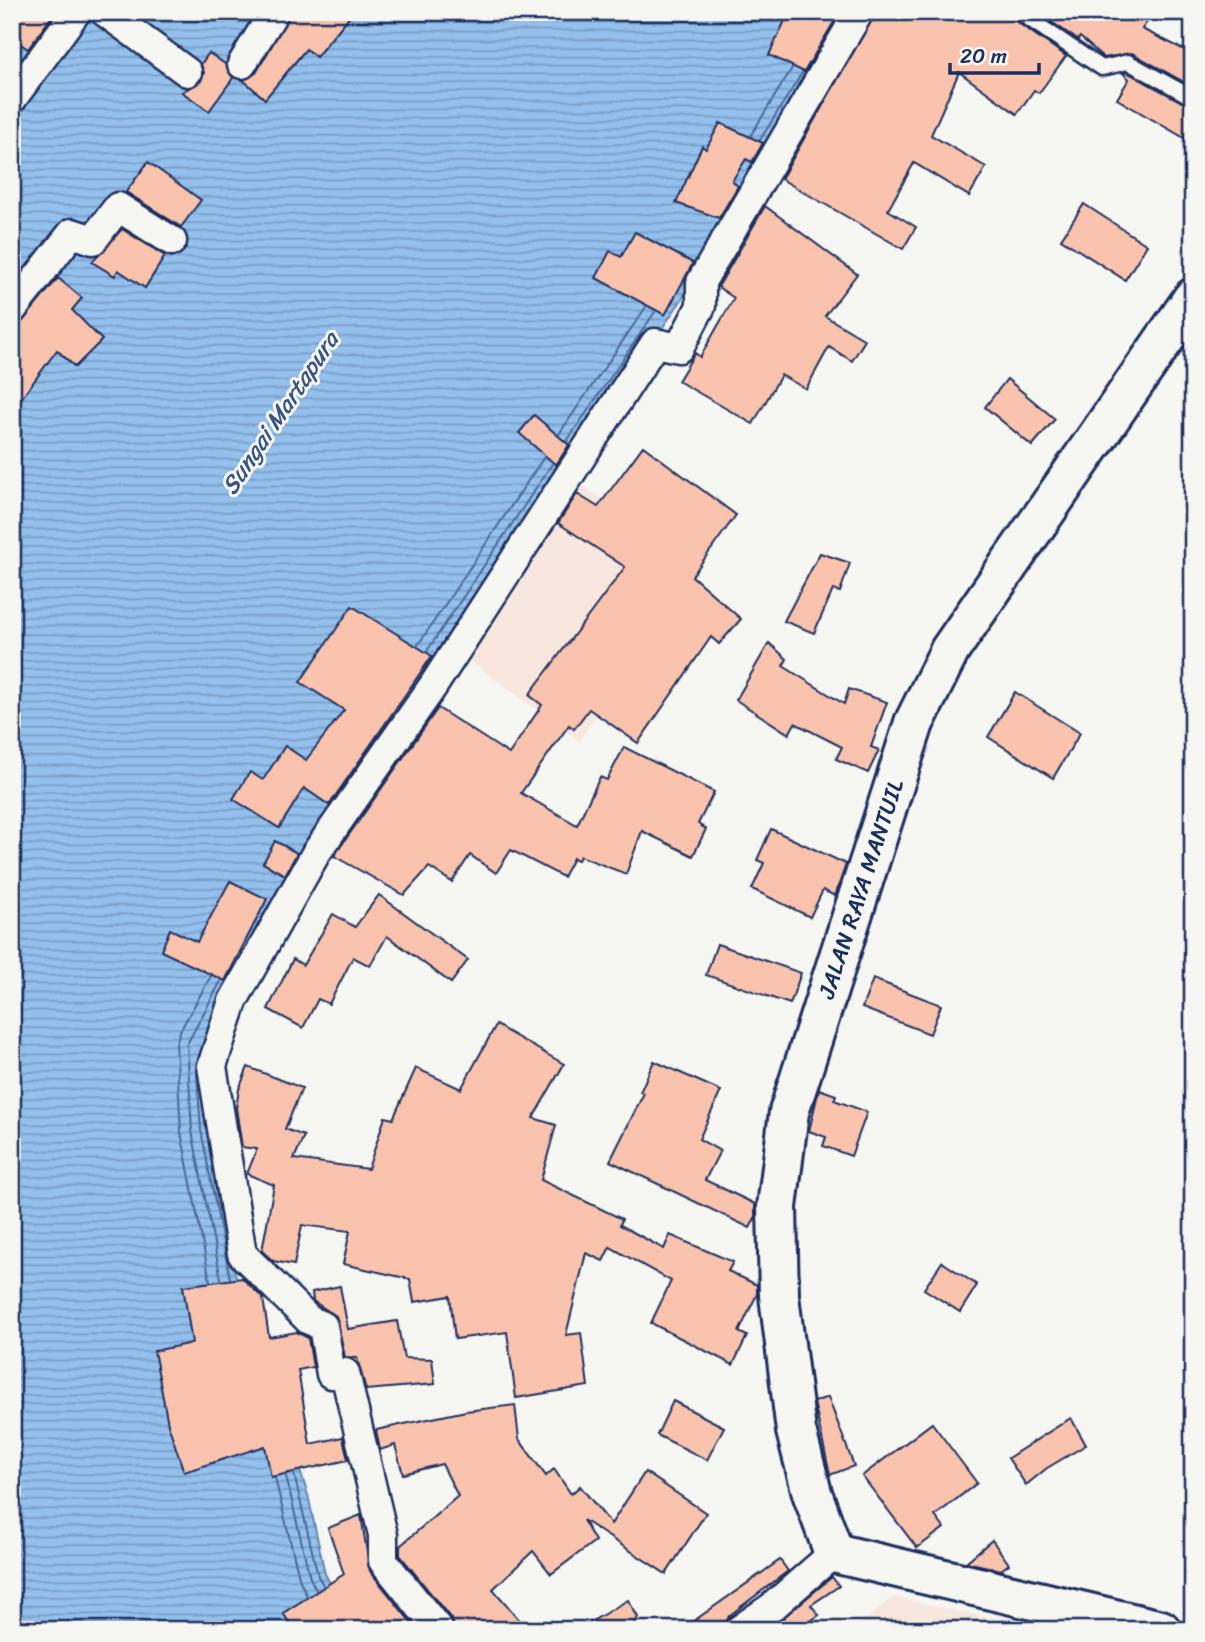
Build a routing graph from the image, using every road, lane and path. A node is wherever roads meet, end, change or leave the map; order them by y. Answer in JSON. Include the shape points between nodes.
{"nodes":[{"id":1,"x":76,"y":12,"type":"edge"},
{"id":2,"x":105,"y":12,"type":"edge"},
{"id":3,"x":274,"y":12,"type":"edge"},
{"id":4,"x":859,"y":12,"type":"edge"},
{"id":5,"x":1019,"y":12,"type":"edge"},
{"id":6,"x":242,"y":64,"type":"dead end"},
{"id":7,"x":187,"y":72,"type":"dead end"},
{"id":8,"x":1193,"y":98,"type":"edge"},
{"id":9,"x":12,"y":99,"type":"edge"},
{"id":10,"x":172,"y":241,"type":"dead end"},
{"id":11,"x":1193,"y":298,"type":"edge"},
{"id":12,"x":12,"y":310,"type":"edge"},
{"id":13,"x":834,"y":1553,"type":"junction"},
{"id":14,"x":439,"y":1630,"type":"edge"},
{"id":15,"x":739,"y":1630,"type":"edge"},
{"id":16,"x":1161,"y":1630,"type":"edge"}],
"edges":[{"from":1,"to":9,"type":"street"},
{"from":2,"to":7,"type":"street"},
{"from":3,"to":6,"type":"street"},
{"from":4,"to":14,"type":"street","via":[[701,282],[701,306],[678,348],[655,343],[433,686],[316,853],[233,1002],[212,1066],[242,1254],[309,1320],[323,1326],[331,1374],[345,1373],[383,1535],[383,1562]]},
{"from":5,"to":8,"type":"lane","via":[[1102,68],[1128,62]]},
{"from":10,"to":12,"type":"street","via":[[118,207],[93,240],[72,233]]},
{"from":11,"to":13,"type":"street","name":"JALAN RAYA MANTUIL","via":[[950,650],[914,723],[789,1112],[777,1207],[779,1296],[796,1431]]},
{"from":13,"to":15,"type":"street"},
{"from":13,"to":16,"type":"street"}]}
